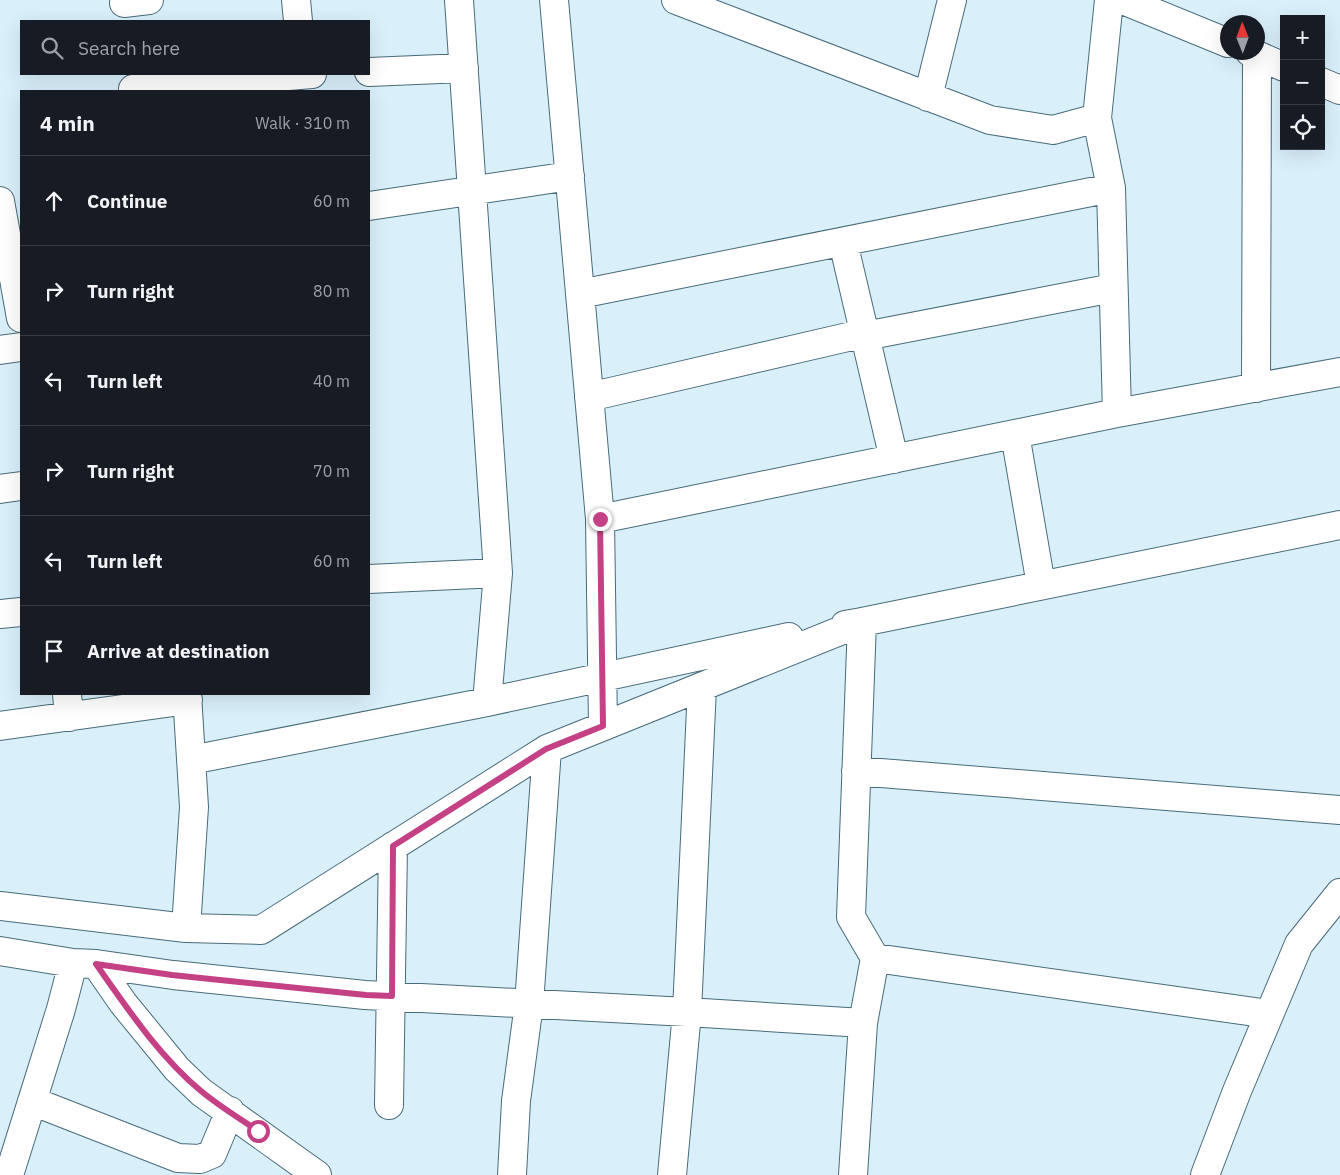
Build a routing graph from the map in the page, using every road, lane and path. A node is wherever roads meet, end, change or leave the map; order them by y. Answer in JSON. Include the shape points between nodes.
{"nodes":[{"id":1,"x":296,"y":0,"type":"edge"},
{"id":2,"x":459,"y":0,"type":"edge"},
{"id":3,"x":554,"y":0,"type":"edge"},
{"id":4,"x":676,"y":0,"type":"edge"},
{"id":5,"x":952,"y":0,"type":"edge"},
{"id":6,"x":1109,"y":0,"type":"edge"},
{"id":7,"x":1135,"y":2,"type":"edge"},
{"id":8,"x":298,"y":20,"type":"edge"},
{"id":9,"x":1220,"y":39,"type":"edge"},
{"id":10,"x":1265,"y":59,"type":"edge"},
{"id":11,"x":1253,"y":60,"type":"edge"},
{"id":12,"x":1280,"y":65,"type":"edge"},
{"id":13,"x":464,"y":68,"type":"junction"},
{"id":14,"x":370,"y":72,"type":"edge"},
{"id":15,"x":288,"y":75,"type":"edge"},
{"id":16,"x":303,"y":75,"type":"edge"},
{"id":17,"x":1325,"y":84,"type":"edge"},
{"id":18,"x":133,"y":85,"type":"edge"},
{"id":19,"x":304,"y":90,"type":"edge"},
{"id":20,"x":1340,"y":90,"type":"edge"},
{"id":21,"x":928,"y":97,"type":"junction"},
{"id":22,"x":1097,"y":118,"type":"junction"},
{"id":23,"x":570,"y":176,"type":"junction"},
{"id":24,"x":1111,"y":188,"type":"junction"},
{"id":25,"x":473,"y":190,"type":"junction"},
{"id":26,"x":0,"y":201,"type":"edge"},
{"id":27,"x":370,"y":206,"type":"edge"},
{"id":28,"x":843,"y":242,"type":"junction"},
{"id":29,"x":1114,"y":288,"type":"junction"},
{"id":30,"x":580,"y":294,"type":"junction"},
{"id":31,"x":20,"y":312,"type":"edge"},
{"id":32,"x":865,"y":334,"type":"junction"},
{"id":33,"x":20,"y":348,"type":"edge"},
{"id":34,"x":0,"y":350,"type":"edge"},
{"id":35,"x":1340,"y":372,"type":"edge"},
{"id":36,"x":1256,"y":388,"type":"junction"},
{"id":37,"x":590,"y":397,"type":"junction"},
{"id":38,"x":1117,"y":413,"type":"junction"},
{"id":39,"x":1015,"y":434,"type":"junction"},
{"id":40,"x":894,"y":459,"type":"junction"},
{"id":41,"x":20,"y":486,"type":"edge"},
{"id":42,"x":0,"y":489,"type":"edge"},
{"id":43,"x":600,"y":519,"type":"junction"},
{"id":44,"x":1340,"y":525,"type":"edge"},
{"id":45,"x":498,"y":573,"type":"junction"},
{"id":46,"x":370,"y":579,"type":"edge"},
{"id":47,"x":1041,"y":585,"type":"junction"},
{"id":48,"x":20,"y":612,"type":"edge"},
{"id":49,"x":0,"y":614,"type":"edge"},
{"id":50,"x":862,"y":622,"type":"junction"},
{"id":51,"x":602,"y":678,"type":"junction"},
{"id":52,"x":702,"y":687,"type":"junction"},
{"id":53,"x":187,"y":697,"type":"edge"},
{"id":54,"x":487,"y":702,"type":"junction"},
{"id":55,"x":68,"y":705,"type":"edge"},
{"id":56,"x":0,"y":726,"type":"edge"},
{"id":57,"x":603,"y":726,"type":"junction"},
{"id":58,"x":546,"y":749,"type":"junction"},
{"id":59,"x":191,"y":760,"type":"junction"},
{"id":60,"x":856,"y":771,"type":"junction"},
{"id":61,"x":1340,"y":810,"type":"edge"},
{"id":62,"x":393,"y":846,"type":"junction"},
{"id":63,"x":1340,"y":893,"type":"edge"},
{"id":64,"x":0,"y":906,"type":"edge"},
{"id":65,"x":186,"y":928,"type":"junction"},
{"id":66,"x":0,"y":951,"type":"edge"},
{"id":67,"x":875,"y":958,"type":"junction"},
{"id":68,"x":85,"y":963,"type":"junction"},
{"id":69,"x":392,"y":996,"type":"junction"},
{"id":70,"x":529,"y":1004,"type":"junction"},
{"id":71,"x":686,"y":1012,"type":"junction"},
{"id":72,"x":1269,"y":1014,"type":"junction"},
{"id":73,"x":863,"y":1023,"type":"junction"},
{"id":74,"x":32,"y":1101,"type":"junction"},
{"id":75,"x":389,"y":1105,"type":"dead end"},
{"id":76,"x":230,"y":1111,"type":"junction"},
{"id":77,"x":9,"y":1175,"type":"edge"},
{"id":78,"x":317,"y":1175,"type":"edge"},
{"id":79,"x":512,"y":1175,"type":"edge"},
{"id":80,"x":672,"y":1175,"type":"edge"},
{"id":81,"x":853,"y":1175,"type":"edge"},
{"id":82,"x":1205,"y":1175,"type":"edge"}],
"edges":[{"from":1,"to":8,"type":"street"},
{"from":2,"to":13,"type":"street"},
{"from":3,"to":23,"type":"street"},
{"from":4,"to":21,"type":"street"},
{"from":5,"to":21,"type":"street"},
{"from":6,"to":22,"type":"street"},
{"from":7,"to":9,"type":"street"},
{"from":10,"to":12,"type":"street"},
{"from":11,"to":36,"type":"street"},
{"from":13,"to":14,"type":"street"},
{"from":13,"to":25,"type":"street"},
{"from":15,"to":18,"type":"street"},
{"from":16,"to":19,"type":"street"},
{"from":17,"to":20,"type":"street"},
{"from":21,"to":22,"type":"street","via":[[990,120],[1053,130]]},
{"from":22,"to":24,"type":"street"},
{"from":23,"to":25,"type":"street"},
{"from":23,"to":30,"type":"street"},
{"from":24,"to":28,"type":"street"},
{"from":24,"to":29,"type":"street"},
{"from":25,"to":27,"type":"street"},
{"from":25,"to":45,"type":"street"},
{"from":26,"to":31,"type":"street"},
{"from":28,"to":30,"type":"street"},
{"from":28,"to":32,"type":"street"},
{"from":29,"to":32,"type":"street"},
{"from":29,"to":38,"type":"street"},
{"from":30,"to":37,"type":"street"},
{"from":32,"to":37,"type":"street"},
{"from":32,"to":40,"type":"street"},
{"from":33,"to":34,"type":"street"},
{"from":35,"to":36,"type":"street"},
{"from":36,"to":38,"type":"street"},
{"from":37,"to":43,"type":"street"},
{"from":38,"to":39,"type":"street"},
{"from":39,"to":40,"type":"street"},
{"from":39,"to":47,"type":"street"},
{"from":40,"to":43,"type":"street"},
{"from":41,"to":42,"type":"street"},
{"from":43,"to":51,"type":"street"},
{"from":44,"to":47,"type":"street"},
{"from":45,"to":46,"type":"street"},
{"from":45,"to":54,"type":"street"},
{"from":47,"to":50,"type":"street"},
{"from":48,"to":49,"type":"street"},
{"from":50,"to":51,"type":"street"},
{"from":50,"to":52,"type":"street"},
{"from":50,"to":60,"type":"street"},
{"from":51,"to":54,"type":"street"},
{"from":51,"to":57,"type":"street"},
{"from":52,"to":57,"type":"street"},
{"from":52,"to":71,"type":"street"},
{"from":53,"to":55,"type":"street"},
{"from":53,"to":59,"type":"street"},
{"from":54,"to":59,"type":"street"},
{"from":55,"to":56,"type":"street"},
{"from":57,"to":58,"type":"street"},
{"from":58,"to":62,"type":"street"},
{"from":58,"to":70,"type":"street"},
{"from":59,"to":65,"type":"street","via":[[194,807]]},
{"from":60,"to":61,"type":"street"},
{"from":60,"to":67,"type":"street","via":[[851,917]]},
{"from":62,"to":65,"type":"street","via":[[261,930]]},
{"from":62,"to":69,"type":"street"},
{"from":63,"to":72,"type":"street","via":[[1299,944]]},
{"from":64,"to":65,"type":"street"},
{"from":66,"to":68,"type":"street"},
{"from":67,"to":72,"type":"street"},
{"from":67,"to":73,"type":"street"},
{"from":68,"to":69,"type":"street","via":[[172,975]]},
{"from":68,"to":74,"type":"street","via":[[61,1009]]},
{"from":68,"to":76,"type":"street","via":[[177,1069],[201,1092]]},
{"from":69,"to":70,"type":"street"},
{"from":69,"to":75,"type":"street"},
{"from":70,"to":71,"type":"street"},
{"from":70,"to":79,"type":"street","via":[[516,1101]]},
{"from":71,"to":73,"type":"street"},
{"from":71,"to":80,"type":"street"},
{"from":72,"to":82,"type":"street"},
{"from":73,"to":81,"type":"street"},
{"from":74,"to":76,"type":"street","via":[[178,1158],[200,1159],[212,1154]]},
{"from":74,"to":77,"type":"street"},
{"from":76,"to":78,"type":"street"}]}
